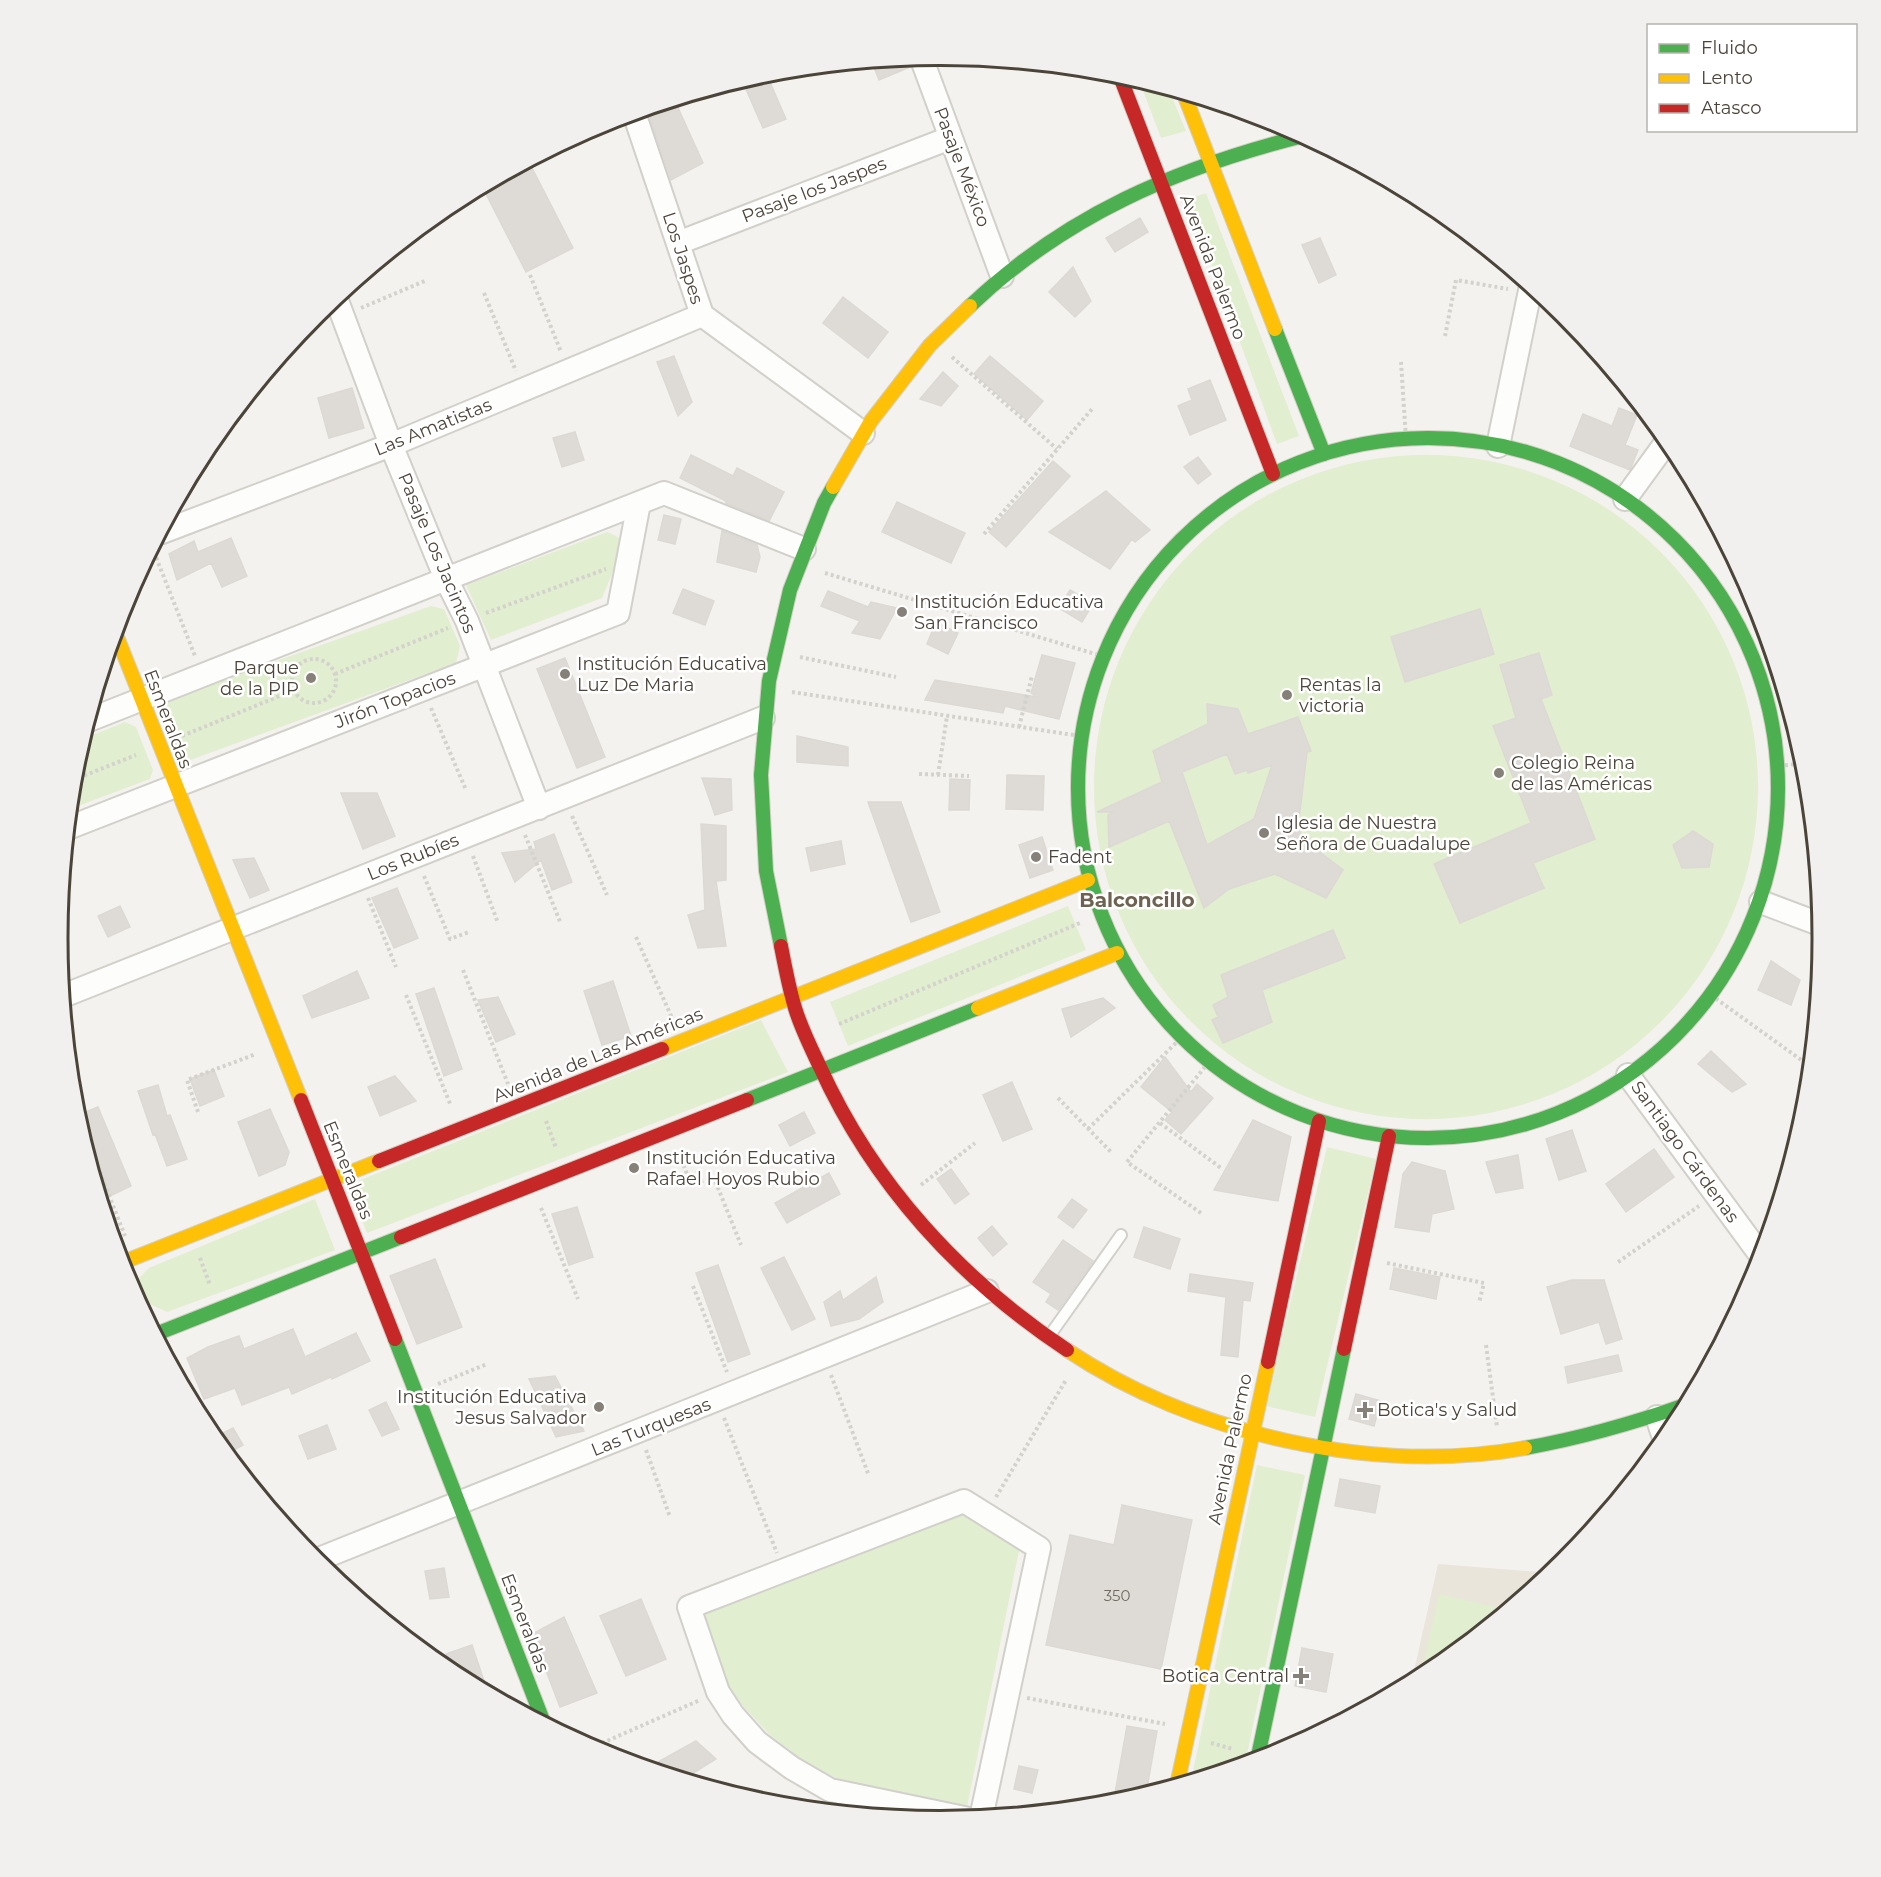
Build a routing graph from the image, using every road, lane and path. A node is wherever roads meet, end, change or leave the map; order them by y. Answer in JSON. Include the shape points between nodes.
{"nodes":[{"id":1,"x":924,"y":67,"type":"edge"},
{"id":2,"x":1124,"y":86,"type":"edge"},
{"id":3,"x":1187,"y":102,"type":"edge"},
{"id":4,"x":637,"y":121,"type":"edge"},
{"id":5,"x":950,"y":138,"type":"junction"},
{"id":6,"x":1289,"y":139,"type":"edge"},
{"id":7,"x":1210,"y":161,"type":"junction"},
{"id":8,"x":1160,"y":181,"type":"junction"},
{"id":9,"x":678,"y":243,"type":"junction"},
{"id":10,"x":530,"y":275,"type":"dead end"},
{"id":11,"x":1002,"y":276,"type":"junction"},
{"id":12,"x":427,"y":280,"type":"dead end"},
{"id":13,"x":1522,"y":289,"type":"edge"},
{"id":14,"x":484,"y":293,"type":"dead end"},
{"id":15,"x":1529,"y":295,"type":"edge"},
{"id":16,"x":339,"y":307,"type":"edge"},
{"id":17,"x":340,"y":307,"type":"edge"},
{"id":18,"x":702,"y":315,"type":"junction"},
{"id":19,"x":1445,"y":336,"type":"dead end"},
{"id":20,"x":934,"y":341,"type":"junction"},
{"id":21,"x":1401,"y":362,"type":"dead end"},
{"id":22,"x":568,"y":371,"type":"junction"},
{"id":23,"x":523,"y":390,"type":"junction"},
{"id":24,"x":1093,"y":408,"type":"dead end"},
{"id":25,"x":863,"y":433,"type":"junction"},
{"id":26,"x":1406,"y":439,"type":"junction"},
{"id":27,"x":391,"y":445,"type":"junction"},
{"id":28,"x":1498,"y":446,"type":"junction"},
{"id":29,"x":1662,"y":448,"type":"edge"},
{"id":30,"x":1058,"y":449,"type":"junction"},
{"id":31,"x":1323,"y":454,"type":"junction"},
{"id":32,"x":1273,"y":474,"type":"junction"},
{"id":33,"x":1625,"y":499,"type":"junction"},
{"id":34,"x":639,"y":503,"type":"junction"},
{"id":35,"x":171,"y":529,"type":"edge"},
{"id":36,"x":984,"y":534,"type":"dead end"},
{"id":37,"x":156,"y":557,"type":"edge"},
{"id":38,"x":801,"y":557,"type":"junction"},
{"id":39,"x":446,"y":579,"type":"junction"},
{"id":40,"x":119,"y":644,"type":"edge"},
{"id":41,"x":774,"y":651,"type":"junction"},
{"id":42,"x":1102,"y":656,"type":"junction"},
{"id":43,"x":300,"y":664,"type":"joint"},
{"id":44,"x":484,"y":665,"type":"junction"},
{"id":45,"x":202,"y":675,"type":"junction"},
{"id":46,"x":1032,"y":676,"type":"dead end"},
{"id":47,"x":896,"y":677,"type":"dead end"},
{"id":48,"x":767,"y":688,"type":"junction"},
{"id":49,"x":423,"y":689,"type":"junction"},
{"id":50,"x":141,"y":699,"type":"junction"},
{"id":51,"x":947,"y":716,"type":"junction"},
{"id":52,"x":97,"y":717,"type":"edge"},
{"id":53,"x":763,"y":718,"type":"junction"},
{"id":54,"x":1019,"y":727,"type":"junction"},
{"id":55,"x":1080,"y":736,"type":"junction"},
{"id":56,"x":1795,"y":764,"type":"edge"},
{"id":57,"x":1779,"y":766,"type":"junction"},
{"id":58,"x":919,"y":774,"type":"dead end"},
{"id":59,"x":938,"y":775,"type":"junction"},
{"id":60,"x":969,"y":776,"type":"dead end"},
{"id":61,"x":176,"y":786,"type":"junction"},
{"id":62,"x":466,"y":790,"type":"dead end"},
{"id":63,"x":563,"y":798,"type":"junction"},
{"id":64,"x":539,"y":808,"type":"junction"},
{"id":65,"x":517,"y":816,"type":"junction"},
{"id":66,"x":75,"y":825,"type":"edge"},
{"id":67,"x":465,"y":837,"type":"junction"},
{"id":68,"x":416,"y":856,"type":"junction"},
{"id":69,"x":360,"y":878,"type":"junction"},
{"id":70,"x":1088,"y":880,"type":"junction"},
{"id":71,"x":607,"y":895,"type":"dead end"},
{"id":72,"x":1761,"y":902,"type":"junction"},
{"id":73,"x":1812,"y":921,"type":"edge"},
{"id":74,"x":498,"y":923,"type":"dead end"},
{"id":75,"x":1080,"y":923,"type":"dead end"},
{"id":76,"x":561,"y":924,"type":"dead end"},
{"id":77,"x":232,"y":929,"type":"junction"},
{"id":78,"x":469,"y":932,"type":"dead end"},
{"id":79,"x":636,"y":937,"type":"dead end"},
{"id":80,"x":1117,"y":953,"type":"junction"},
{"id":81,"x":396,"y":967,"type":"dead end"},
{"id":82,"x":463,"y":970,"type":"dead end"},
{"id":83,"x":70,"y":993,"type":"edge"},
{"id":84,"x":406,"y":995,"type":"dead end"},
{"id":85,"x":1711,"y":995,"type":"junction"},
{"id":86,"x":792,"y":998,"type":"junction"},
{"id":87,"x":840,"y":1024,"type":"dead end"},
{"id":88,"x":1181,"y":1038,"type":"junction"},
{"id":89,"x":682,"y":1041,"type":"junction"},
{"id":90,"x":279,"y":1046,"type":"junction"},
{"id":91,"x":1209,"y":1062,"type":"junction"},
{"id":92,"x":1804,"y":1062,"type":"edge"},
{"id":93,"x":820,"y":1070,"type":"junction"},
{"id":94,"x":1628,"y":1075,"type":"junction"},
{"id":95,"x":538,"y":1098,"type":"junction"},
{"id":96,"x":1058,"y":1098,"type":"dead end"},
{"id":97,"x":517,"y":1106,"type":"junction"},
{"id":98,"x":198,"y":1112,"type":"dead end"},
{"id":99,"x":1319,"y":1121,"type":"junction"},
{"id":100,"x":1160,"y":1123,"type":"junction"},
{"id":101,"x":460,"y":1129,"type":"junction"},
{"id":102,"x":1088,"y":1129,"type":"junction"},
{"id":103,"x":670,"y":1130,"type":"junction"},
{"id":104,"x":1389,"y":1136,"type":"junction"},
{"id":105,"x":975,"y":1143,"type":"dead end"},
{"id":106,"x":1112,"y":1153,"type":"dead end"},
{"id":107,"x":1221,"y":1168,"type":"dead end"},
{"id":108,"x":565,"y":1172,"type":"junction"},
{"id":109,"x":332,"y":1179,"type":"junction"},
{"id":110,"x":531,"y":1185,"type":"junction"},
{"id":111,"x":1716,"y":1194,"type":"junction"},
{"id":112,"x":900,"y":1200,"type":"junction"},
{"id":113,"x":1201,"y":1213,"type":"dead end"},
{"id":114,"x":191,"y":1235,"type":"junction"},
{"id":115,"x":1121,"y":1235,"type":"dead end"},
{"id":116,"x":741,"y":1245,"type":"dead end"},
{"id":117,"x":1756,"y":1249,"type":"edge"},
{"id":118,"x":361,"y":1252,"type":"junction"},
{"id":119,"x":1363,"y":1258,"type":"junction"},
{"id":120,"x":129,"y":1260,"type":"edge"},
{"id":121,"x":1618,"y":1262,"type":"dead end"},
{"id":122,"x":693,"y":1286,"type":"dead end"},
{"id":123,"x":987,"y":1292,"type":"junction"},
{"id":124,"x":578,"y":1299,"type":"dead end"},
{"id":125,"x":1479,"y":1303,"type":"dead end"},
{"id":126,"x":219,"y":1309,"type":"junction"},
{"id":127,"x":162,"y":1332,"type":"edge"},
{"id":128,"x":1048,"y":1339,"type":"junction"},
{"id":129,"x":1486,"y":1345,"type":"dead end"},
{"id":130,"x":824,"y":1357,"type":"junction"},
{"id":131,"x":1079,"y":1359,"type":"junction"},
{"id":132,"x":487,"y":1364,"type":"dead end"},
{"id":133,"x":416,"y":1392,"type":"junction"},
{"id":134,"x":726,"y":1396,"type":"junction"},
{"id":135,"x":1674,"y":1410,"type":"edge"},
{"id":136,"x":1657,"y":1417,"type":"junction"},
{"id":137,"x":1661,"y":1430,"type":"edge"},
{"id":138,"x":639,"y":1431,"type":"junction"},
{"id":139,"x":1252,"y":1433,"type":"junction"},
{"id":140,"x":1323,"y":1448,"type":"junction"},
{"id":141,"x":1501,"y":1453,"type":"junction"},
{"id":142,"x":868,"y":1476,"type":"dead end"},
{"id":143,"x":459,"y":1504,"type":"junction"},
{"id":144,"x":986,"y":1514,"type":"junction"},
{"id":145,"x":670,"y":1517,"type":"dead end"},
{"id":146,"x":326,"y":1556,"type":"edge"},
{"id":147,"x":784,"y":1570,"type":"junction"},
{"id":148,"x":718,"y":1692,"type":"junction"},
{"id":149,"x":1008,"y":1695,"type":"junction"},
{"id":150,"x":540,"y":1713,"type":"edge"},
{"id":151,"x":1188,"y":1733,"type":"junction"},
{"id":152,"x":603,"y":1743,"type":"edge"},
{"id":153,"x":1259,"y":1751,"type":"edge"},
{"id":154,"x":1248,"y":1755,"type":"edge"},
{"id":155,"x":1179,"y":1777,"type":"edge"},
{"id":156,"x":826,"y":1800,"type":"edge"},
{"id":157,"x":898,"y":1810,"type":"edge"},
{"id":158,"x":983,"y":1810,"type":"edge"}],
"edges":[{"from":1,"to":5,"type":"street","name":"Pasaje México"},
{"from":2,"to":8,"type":"street","name":"Avenida Palermo"},
{"from":3,"to":7,"type":"street","name":"Avenida Palermo"},
{"from":4,"to":9,"type":"street","name":"Los Jaspes"},
{"from":5,"to":9,"type":"street","name":"Pasaje los Jaspes"},
{"from":5,"to":11,"type":"street","name":"Pasaje México"},
{"from":6,"to":7,"type":"street"},
{"from":7,"to":8,"type":"street"},
{"from":7,"to":31,"type":"street","name":"Avenida Palermo"},
{"from":8,"to":11,"type":"street","via":[[1077,222]]},
{"from":8,"to":32,"type":"street","name":"Avenida Palermo"},
{"from":9,"to":18,"type":"street","name":"Los Jaspes"},
{"from":10,"to":22,"type":"path"},
{"from":11,"to":20,"type":"street"},
{"from":12,"to":17,"type":"path"},
{"from":13,"to":19,"type":"path","via":[[1456,280]]},
{"from":14,"to":23,"type":"path"},
{"from":15,"to":28,"type":"street"},
{"from":16,"to":27,"type":"street","name":"Pasaje Los Jacintos"},
{"from":18,"to":22,"type":"street","name":"Las Amatistas"},
{"from":18,"to":25,"type":"street","name":"Los Jaspes"},
{"from":20,"to":25,"type":"street"},
{"from":20,"to":30,"type":"path"},
{"from":21,"to":26,"type":"path"},
{"from":22,"to":23,"type":"street","name":"Las Amatistas"},
{"from":23,"to":27,"type":"street","name":"Las Amatistas"},
{"from":24,"to":30,"type":"path"},
{"from":25,"to":38,"type":"street","via":[[831,489]]},
{"from":26,"to":28,"type":"street","via":[[1452,439]]},
{"from":26,"to":31,"type":"street"},
{"from":27,"to":35,"type":"street","name":"Las Amatistas"},
{"from":27,"to":39,"type":"street","name":"Pasaje Los Jacintos"},
{"from":28,"to":33,"type":"street","via":[[1553,462]]},
{"from":29,"to":33,"type":"street"},
{"from":30,"to":36,"type":"path"},
{"from":31,"to":32,"type":"street"},
{"from":32,"to":42,"type":"street","via":[[1202,520],[1143,582]]},
{"from":33,"to":57,"type":"street","via":[[1668,534],[1706,574],[1753,642],[1766,678]]},
{"from":34,"to":38,"type":"street","via":[[664,493]]},
{"from":34,"to":39,"type":"street"},
{"from":34,"to":44,"type":"street","name":"Jirón Topacios","via":[[618,613]]},
{"from":37,"to":45,"type":"path"},
{"from":38,"to":41,"type":"street"},
{"from":38,"to":42,"type":"path"},
{"from":39,"to":44,"type":"street","name":"Pasaje Los Jacintos"},
{"from":39,"to":45,"type":"street"},
{"from":40,"to":50,"type":"street","name":"Esmeraldas"},
{"from":41,"to":47,"type":"path"},
{"from":41,"to":48,"type":"street"},
{"from":42,"to":55,"type":"street","via":[[1088,695]]},
{"from":43,"to":43,"type":"path","via":[[292,676],[297,696],[315,703],[327,699],[335,688],[332,668],[313,659]]},
{"from":44,"to":49,"type":"street","name":"Jirón Topacios"},
{"from":44,"to":64,"type":"street","name":"Pasaje Los Jacintos"},
{"from":45,"to":50,"type":"street"},
{"from":46,"to":54,"type":"path"},
{"from":48,"to":51,"type":"path"},
{"from":48,"to":53,"type":"street"},
{"from":49,"to":61,"type":"street","name":"Jirón Topacios"},
{"from":49,"to":62,"type":"path"},
{"from":50,"to":52,"type":"street"},
{"from":50,"to":61,"type":"street","name":"Esmeraldas"},
{"from":51,"to":54,"type":"path"},
{"from":51,"to":59,"type":"path"},
{"from":53,"to":63,"type":"street","name":"Los Rubíes"},
{"from":53,"to":86,"type":"street","via":[[760,792],[765,876]]},
{"from":54,"to":55,"type":"path"},
{"from":55,"to":70,"type":"street","via":[[1076,784],[1078,833]]},
{"from":56,"to":57,"type":"path"},
{"from":57,"to":72,"type":"street","via":[[1779,812]]},
{"from":58,"to":59,"type":"path"},
{"from":59,"to":60,"type":"path"},
{"from":61,"to":66,"type":"street","name":"Jirón Topacios"},
{"from":61,"to":77,"type":"street","name":"Esmeraldas"},
{"from":63,"to":64,"type":"street","name":"Los Rubíes"},
{"from":63,"to":71,"type":"path"},
{"from":64,"to":65,"type":"street","name":"Los Rubíes"},
{"from":65,"to":67,"type":"street","name":"Los Rubíes"},
{"from":65,"to":76,"type":"path"},
{"from":67,"to":68,"type":"street","name":"Los Rubíes"},
{"from":67,"to":74,"type":"path"},
{"from":68,"to":69,"type":"street","name":"Los Rubíes"},
{"from":68,"to":78,"type":"path","via":[[450,939]]},
{"from":69,"to":77,"type":"street","name":"Los Rubíes"},
{"from":69,"to":81,"type":"path"},
{"from":70,"to":80,"type":"street"},
{"from":70,"to":86,"type":"street","name":"Avenida de Las Américas"},
{"from":72,"to":73,"type":"street"},
{"from":72,"to":85,"type":"street","via":[[1739,950]]},
{"from":75,"to":87,"type":"path"},
{"from":77,"to":83,"type":"street","name":"Los Rubíes"},
{"from":77,"to":90,"type":"street","name":"Esmeraldas"},
{"from":79,"to":89,"type":"path"},
{"from":80,"to":88,"type":"street","via":[[1146,998]]},
{"from":80,"to":93,"type":"street"},
{"from":82,"to":97,"type":"path"},
{"from":84,"to":101,"type":"path"},
{"from":85,"to":92,"type":"path"},
{"from":85,"to":94,"type":"street","via":[[1659,1052]]},
{"from":86,"to":89,"type":"street","name":"Avenida de Las Américas"},
{"from":86,"to":93,"type":"street"},
{"from":88,"to":91,"type":"street"},
{"from":88,"to":102,"type":"path"},
{"from":89,"to":95,"type":"street","name":"Avenida de Las Américas"},
{"from":90,"to":98,"type":"path","via":[[187,1080]]},
{"from":90,"to":109,"type":"street","name":"Esmeraldas"},
{"from":91,"to":99,"type":"street","via":[[1262,1096]]},
{"from":91,"to":100,"type":"path"},
{"from":93,"to":103,"type":"street"},
{"from":93,"to":112,"type":"street","via":[[873,1164]]},
{"from":94,"to":104,"type":"street","via":[[1574,1106],[1514,1127],[1452,1137]]},
{"from":94,"to":111,"type":"street","name":"Santiago Cárdenas"},
{"from":95,"to":97,"type":"street","name":"Avenida de Las Américas"},
{"from":95,"to":108,"type":"path"},
{"from":96,"to":102,"type":"path"},
{"from":97,"to":101,"type":"street","name":"Avenida de Las Américas"},
{"from":99,"to":104,"type":"street"},
{"from":99,"to":139,"type":"street","name":"Avenida Palermo"},
{"from":100,"to":107,"type":"path"},
{"from":100,"to":113,"type":"path","via":[[1127,1162]]},
{"from":101,"to":109,"type":"street","name":"Avenida de Las Américas"},
{"from":102,"to":106,"type":"path"},
{"from":103,"to":108,"type":"street"},
{"from":103,"to":116,"type":"path","via":[[691,1184],[714,1178]]},
{"from":104,"to":119,"type":"street"},
{"from":105,"to":112,"type":"path"},
{"from":108,"to":110,"type":"street"},
{"from":109,"to":114,"type":"street","name":"Avenida de Las Américas"},
{"from":109,"to":118,"type":"street","name":"Esmeraldas"},
{"from":110,"to":118,"type":"street"},
{"from":110,"to":124,"type":"path"},
{"from":111,"to":117,"type":"street","name":"Santiago Cárdenas"},
{"from":111,"to":121,"type":"path"},
{"from":112,"to":123,"type":"street","via":[[927,1233]]},
{"from":114,"to":120,"type":"street","name":"Avenida de Las Américas"},
{"from":114,"to":126,"type":"path"},
{"from":115,"to":128,"type":"lane"},
{"from":118,"to":126,"type":"street"},
{"from":118,"to":133,"type":"street","name":"Esmeraldas"},
{"from":119,"to":125,"type":"path","via":[[1484,1283]]},
{"from":119,"to":140,"type":"street"},
{"from":122,"to":134,"type":"path"},
{"from":123,"to":128,"type":"street"},
{"from":123,"to":130,"type":"street","name":"Las Turquesas"},
{"from":126,"to":127,"type":"street"},
{"from":128,"to":131,"type":"street"},
{"from":129,"to":141,"type":"path"},
{"from":130,"to":134,"type":"street","name":"Las Turquesas"},
{"from":130,"to":142,"type":"path"},
{"from":131,"to":139,"type":"street","via":[[1163,1402]]},
{"from":131,"to":144,"type":"path"},
{"from":132,"to":133,"type":"path"},
{"from":133,"to":143,"type":"street","name":"Esmeraldas"},
{"from":134,"to":138,"type":"street","name":"Las Turquesas"},
{"from":134,"to":147,"type":"path"},
{"from":135,"to":136,"type":"street"},
{"from":136,"to":137,"type":"street"},
{"from":136,"to":141,"type":"street","via":[[1606,1433]]},
{"from":138,"to":143,"type":"street","name":"Las Turquesas"},
{"from":138,"to":145,"type":"path"},
{"from":139,"to":140,"type":"street"},
{"from":139,"to":151,"type":"street","name":"Avenida Palermo"},
{"from":140,"to":141,"type":"street","via":[[1412,1457]]},
{"from":140,"to":153,"type":"street"},
{"from":143,"to":146,"type":"street","name":"Las Turquesas"},
{"from":143,"to":150,"type":"street","name":"Esmeraldas"},
{"from":144,"to":147,"type":"street","via":[[964,1501]]},
{"from":144,"to":149,"type":"street","via":[[1040,1548]]},
{"from":147,"to":148,"type":"street","via":[[689,1607]]},
{"from":148,"to":152,"type":"path"},
{"from":148,"to":156,"type":"street","via":[[757,1742]]},
{"from":149,"to":151,"type":"path"},
{"from":149,"to":158,"type":"street"},
{"from":151,"to":154,"type":"path"},
{"from":151,"to":155,"type":"street","name":"Avenida Palermo"},
{"from":156,"to":157,"type":"street"}]}
